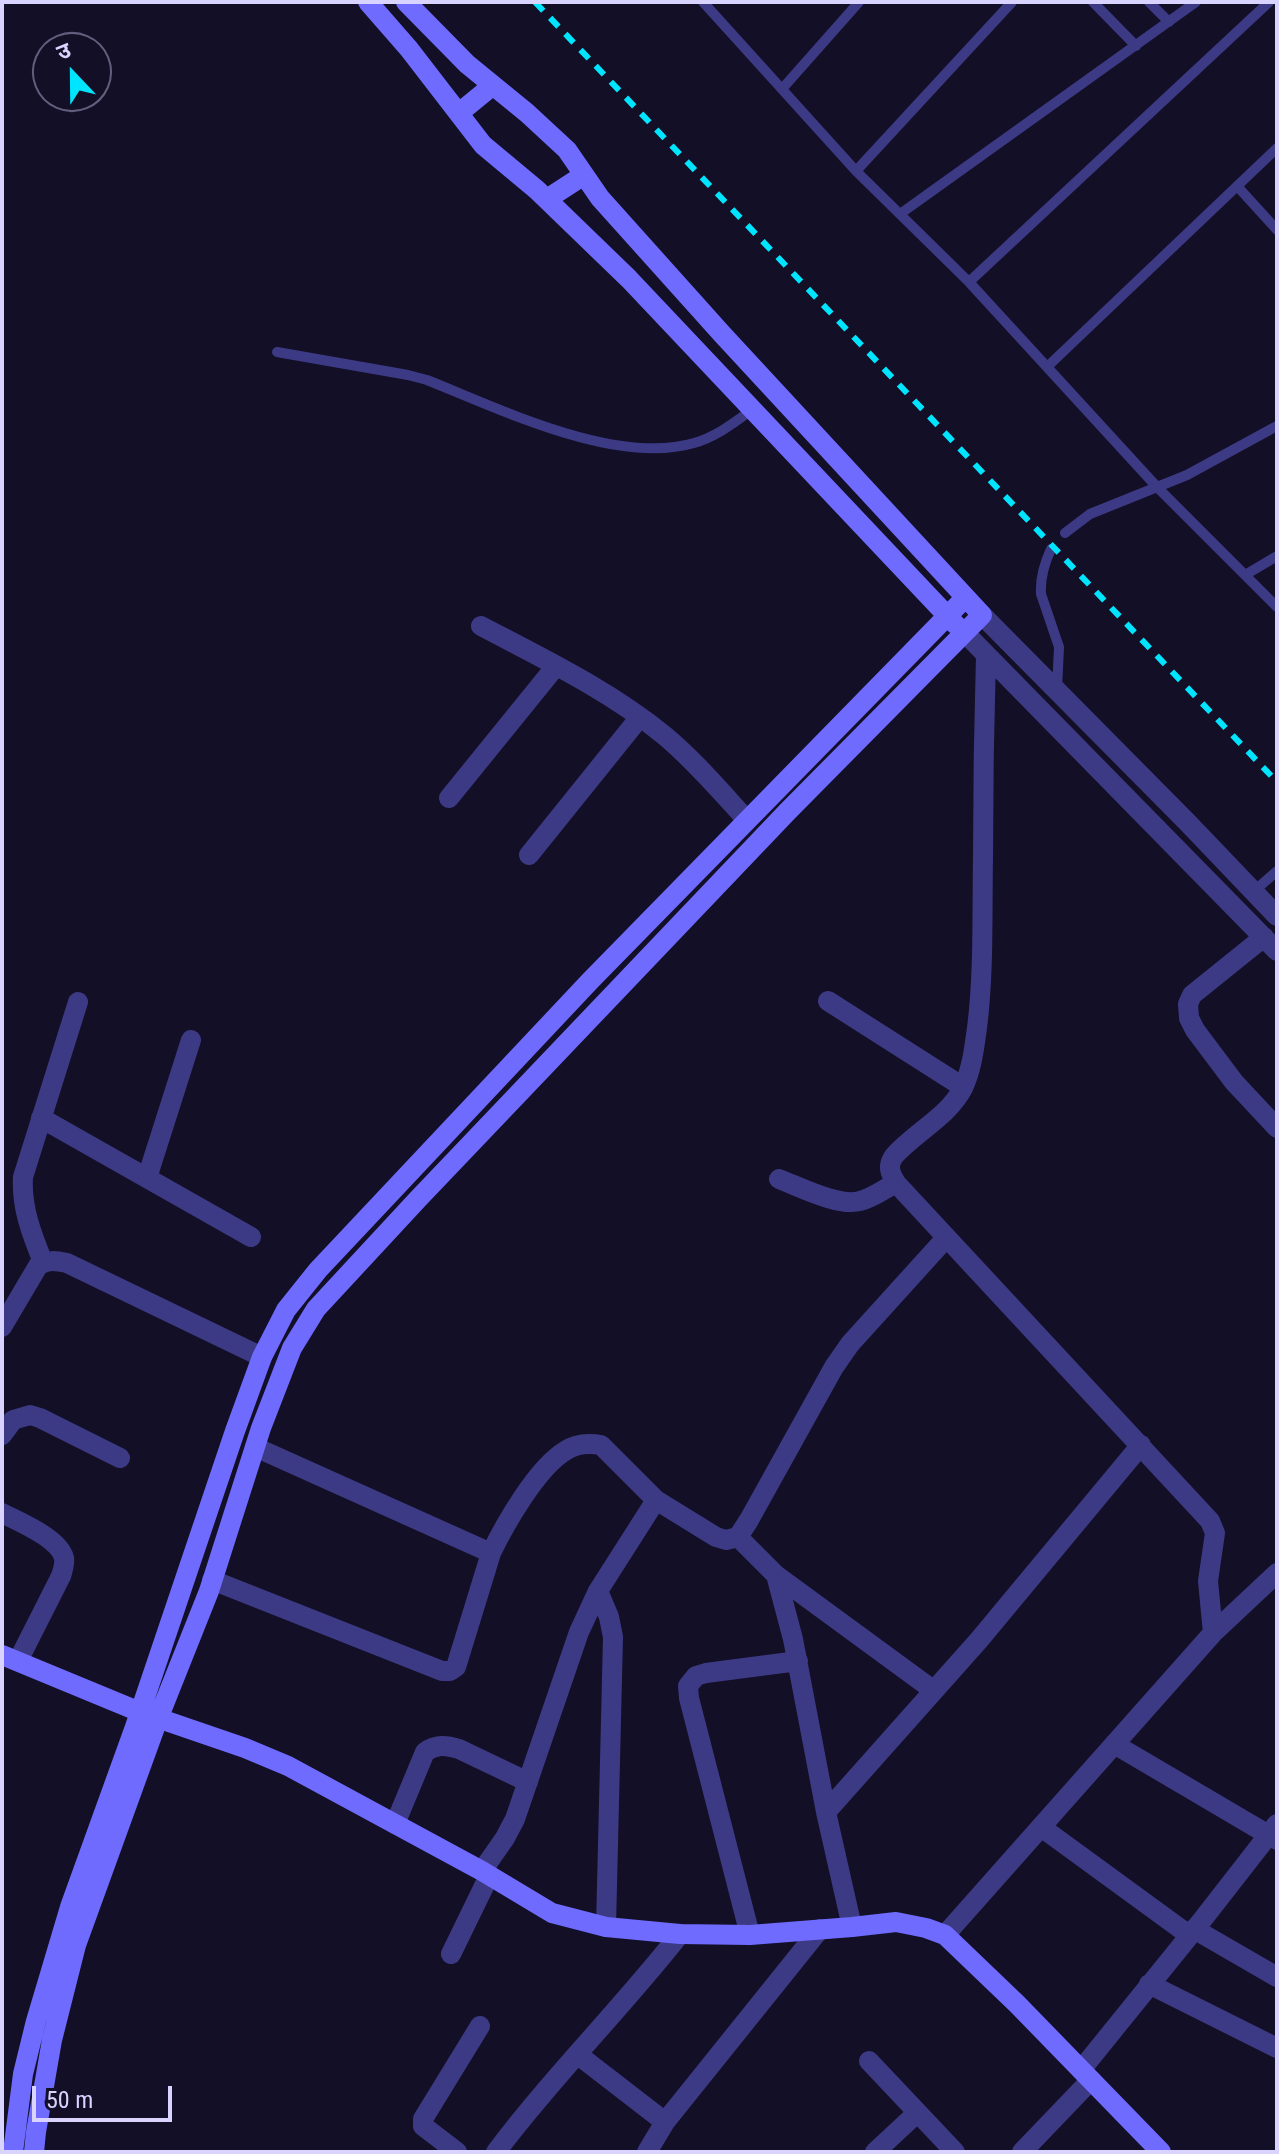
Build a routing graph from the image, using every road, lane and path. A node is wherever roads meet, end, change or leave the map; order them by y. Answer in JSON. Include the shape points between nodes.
{"nodes":[{"id":1,"x":368,"y":2,"type":"edge"},
{"id":2,"x":406,"y":2,"type":"edge"},
{"id":3,"x":859,"y":2,"type":"edge"},
{"id":4,"x":1012,"y":2,"type":"edge"},
{"id":5,"x":1093,"y":2,"type":"edge"},
{"id":6,"x":1149,"y":2,"type":"edge"},
{"id":7,"x":1196,"y":2,"type":"edge"},
{"id":8,"x":1269,"y":2,"type":"edge"},
{"id":9,"x":710,"y":5,"type":"edge"},
{"id":10,"x":1169,"y":22,"type":"junction"},
{"id":11,"x":1136,"y":46,"type":"junction"},
{"id":12,"x":492,"y":86,"type":"junction"},
{"id":13,"x":782,"y":89,"type":"junction"},
{"id":14,"x":459,"y":113,"type":"junction"},
{"id":15,"x":1277,"y":148,"type":"edge"},
{"id":16,"x":856,"y":171,"type":"junction"},
{"id":17,"x":584,"y":175,"type":"junction"},
{"id":18,"x":1237,"y":186,"type":"junction"},
{"id":19,"x":547,"y":199,"type":"junction"},
{"id":20,"x":900,"y":214,"type":"junction"},
{"id":21,"x":1277,"y":230,"type":"edge"},
{"id":22,"x":969,"y":282,"type":"junction"},
{"id":23,"x":277,"y":352,"type":"dead end"},
{"id":24,"x":1047,"y":367,"type":"junction"},
{"id":25,"x":753,"y":409,"type":"junction"},
{"id":26,"x":1277,"y":426,"type":"edge"},
{"id":27,"x":1157,"y":487,"type":"junction"},
{"id":28,"x":1065,"y":533,"type":"dead end"},
{"id":29,"x":1051,"y":549,"type":"dead end"},
{"id":30,"x":1277,"y":556,"type":"edge"},
{"id":31,"x":1245,"y":575,"type":"junction"},
{"id":32,"x":965,"y":598,"type":"junction"},
{"id":33,"x":1277,"y":607,"type":"edge"},
{"id":34,"x":982,"y":615,"type":"junction"},
{"id":35,"x":948,"y":616,"type":"junction"},
{"id":36,"x":481,"y":626,"type":"dead end"},
{"id":37,"x":965,"y":633,"type":"junction"},
{"id":38,"x":986,"y":655,"type":"junction"},
{"id":39,"x":556,"y":666,"type":"junction"},
{"id":40,"x":1057,"y":691,"type":"junction"},
{"id":41,"x":640,"y":717,"type":"junction"},
{"id":42,"x":449,"y":798,"type":"dead end"},
{"id":43,"x":747,"y":820,"type":"junction"},
{"id":44,"x":529,"y":855,"type":"dead end"},
{"id":45,"x":1277,"y":871,"type":"edge"},
{"id":46,"x":1253,"y":892,"type":"junction"},
{"id":47,"x":1277,"y":916,"type":"edge"},
{"id":48,"x":1270,"y":944,"type":"edge"},
{"id":49,"x":828,"y":1001,"type":"dead end"},
{"id":50,"x":78,"y":1002,"type":"dead end"},
{"id":51,"x":191,"y":1040,"type":"dead end"},
{"id":52,"x":963,"y":1087,"type":"junction"},
{"id":53,"x":41,"y":1118,"type":"junction"},
{"id":54,"x":1277,"y":1128,"type":"edge"},
{"id":55,"x":147,"y":1178,"type":"junction"},
{"id":56,"x":779,"y":1179,"type":"dead end"},
{"id":57,"x":896,"y":1183,"type":"junction"},
{"id":58,"x":251,"y":1237,"type":"dead end"},
{"id":59,"x":946,"y":1238,"type":"junction"},
{"id":60,"x":43,"y":1262,"type":"junction"},
{"id":61,"x":2,"y":1327,"type":"edge"},
{"id":62,"x":262,"y":1357,"type":"junction"},
{"id":63,"x":2,"y":1435,"type":"edge"},
{"id":64,"x":1141,"y":1445,"type":"junction"},
{"id":65,"x":255,"y":1447,"type":"junction"},
{"id":66,"x":120,"y":1458,"type":"dead end"},
{"id":67,"x":656,"y":1500,"type":"junction"},
{"id":68,"x":2,"y":1513,"type":"edge"},
{"id":69,"x":738,"y":1537,"type":"junction"},
{"id":70,"x":491,"y":1553,"type":"junction"},
{"id":71,"x":1277,"y":1573,"type":"edge"},
{"id":72,"x":776,"y":1575,"type":"junction"},
{"id":73,"x":212,"y":1580,"type":"junction"},
{"id":74,"x":598,"y":1591,"type":"junction"},
{"id":75,"x":1213,"y":1633,"type":"junction"},
{"id":76,"x":10,"y":1658,"type":"edge"},
{"id":77,"x":798,"y":1661,"type":"junction"},
{"id":78,"x":933,"y":1690,"type":"junction"},
{"id":79,"x":149,"y":1716,"type":"junction"},
{"id":80,"x":1114,"y":1744,"type":"junction"},
{"id":81,"x":528,"y":1782,"type":"junction"},
{"id":82,"x":826,"y":1812,"type":"junction"},
{"id":83,"x":395,"y":1824,"type":"junction"},
{"id":84,"x":1041,"y":1827,"type":"junction"},
{"id":85,"x":1274,"y":1833,"type":"edge"},
{"id":86,"x":485,"y":1873,"type":"junction"},
{"id":87,"x":606,"y":1927,"type":"junction"},
{"id":88,"x":852,"y":1927,"type":"junction"},
{"id":89,"x":820,"y":1929,"type":"junction"},
{"id":90,"x":1192,"y":1932,"type":"junction"},
{"id":91,"x":680,"y":1934,"type":"junction"},
{"id":92,"x":750,"y":1935,"type":"junction"},
{"id":93,"x":945,"y":1935,"type":"junction"},
{"id":94,"x":451,"y":1954,"type":"dead end"},
{"id":95,"x":1277,"y":1977,"type":"edge"},
{"id":96,"x":1149,"y":1984,"type":"junction"},
{"id":97,"x":480,"y":2026,"type":"dead end"},
{"id":98,"x":1277,"y":2048,"type":"edge"},
{"id":99,"x":577,"y":2054,"type":"junction"},
{"id":100,"x":869,"y":2061,"type":"dead end"},
{"id":101,"x":1086,"y":2075,"type":"junction"},
{"id":102,"x":917,"y":2113,"type":"junction"},
{"id":103,"x":665,"y":2122,"type":"junction"},
{"id":104,"x":500,"y":2150,"type":"edge"},
{"id":105,"x":13,"y":2152,"type":"edge"},
{"id":106,"x":34,"y":2152,"type":"edge"},
{"id":107,"x":457,"y":2152,"type":"edge"},
{"id":108,"x":647,"y":2152,"type":"edge"},
{"id":109,"x":875,"y":2152,"type":"edge"},
{"id":110,"x":955,"y":2152,"type":"edge"},
{"id":111,"x":1022,"y":2152,"type":"edge"},
{"id":112,"x":1161,"y":2152,"type":"edge"}],
"edges":[{"from":1,"to":14,"type":"main road"},
{"from":2,"to":12,"type":"main road"},
{"from":3,"to":13,"type":"lane"},
{"from":4,"to":16,"type":"lane"},
{"from":5,"to":11,"type":"lane"},
{"from":6,"to":10,"type":"lane"},
{"from":7,"to":10,"type":"lane"},
{"from":8,"to":22,"type":"lane"},
{"from":9,"to":13,"type":"lane"},
{"from":10,"to":11,"type":"lane"},
{"from":11,"to":20,"type":"lane"},
{"from":12,"to":14,"type":"main road"},
{"from":12,"to":17,"type":"main road","via":[[567,150]]},
{"from":13,"to":16,"type":"lane"},
{"from":14,"to":19,"type":"main road","via":[[483,145]]},
{"from":15,"to":18,"type":"lane"},
{"from":16,"to":20,"type":"lane"},
{"from":17,"to":19,"type":"main road"},
{"from":17,"to":32,"type":"main road"},
{"from":18,"to":21,"type":"lane"},
{"from":18,"to":24,"type":"lane"},
{"from":19,"to":25,"type":"main road"},
{"from":20,"to":22,"type":"lane"},
{"from":22,"to":24,"type":"lane"},
{"from":23,"to":25,"type":"lane","via":[[408,375],[557,431],[650,450],[694,443]]},
{"from":24,"to":27,"type":"lane"},
{"from":25,"to":35,"type":"main road"},
{"from":26,"to":27,"type":"lane"},
{"from":27,"to":28,"type":"lane","via":[[1090,514]]},
{"from":27,"to":31,"type":"lane"},
{"from":29,"to":40,"type":"lane","via":[[1040,585],[1059,647]]},
{"from":30,"to":31,"type":"lane"},
{"from":31,"to":33,"type":"lane"},
{"from":32,"to":34,"type":"main road"},
{"from":32,"to":35,"type":"main road"},
{"from":34,"to":37,"type":"main road"},
{"from":34,"to":40,"type":"street"},
{"from":35,"to":37,"type":"main road"},
{"from":35,"to":43,"type":"main road"},
{"from":36,"to":39,"type":"street"},
{"from":37,"to":38,"type":"street"},
{"from":37,"to":65,"type":"main road","via":[[766,833],[316,1309],[292,1348]]},
{"from":38,"to":48,"type":"street"},
{"from":38,"to":52,"type":"street","via":[[982,969],[973,1057]]},
{"from":39,"to":41,"type":"street"},
{"from":39,"to":42,"type":"street"},
{"from":40,"to":46,"type":"street"},
{"from":41,"to":43,"type":"street","via":[[679,748]]},
{"from":41,"to":44,"type":"street"},
{"from":43,"to":62,"type":"main road","via":[[318,1270],[286,1310]]},
{"from":45,"to":46,"type":"lane"},
{"from":46,"to":47,"type":"street"},
{"from":48,"to":54,"type":"street","via":[[1202,986],[1188,1004],[1195,1030]]},
{"from":49,"to":52,"type":"street"},
{"from":50,"to":53,"type":"street"},
{"from":51,"to":55,"type":"street"},
{"from":52,"to":57,"type":"street","via":[[946,1110],[894,1156],[890,1173]]},
{"from":53,"to":55,"type":"street"},
{"from":53,"to":60,"type":"street","via":[[22,1190]]},
{"from":55,"to":58,"type":"street"},
{"from":56,"to":57,"type":"street","via":[[850,1202]]},
{"from":57,"to":59,"type":"street"},
{"from":59,"to":64,"type":"street"},
{"from":59,"to":69,"type":"street","via":[[842,1356]]},
{"from":60,"to":61,"type":"street"},
{"from":60,"to":62,"type":"street","via":[[67,1263]]},
{"from":62,"to":79,"type":"main road"},
{"from":63,"to":66,"type":"street","via":[[13,1420],[30,1415]]},
{"from":64,"to":75,"type":"street","via":[[1215,1533],[1208,1581]]},
{"from":64,"to":78,"type":"street"},
{"from":65,"to":70,"type":"street"},
{"from":65,"to":73,"type":"main road"},
{"from":67,"to":69,"type":"street","via":[[716,1537]]},
{"from":67,"to":70,"type":"street","via":[[601,1445],[576,1446],[548,1464]]},
{"from":67,"to":74,"type":"street"},
{"from":68,"to":76,"type":"street","via":[[55,1543],[64,1556],[61,1576]]},
{"from":69,"to":72,"type":"street"},
{"from":70,"to":73,"type":"street","via":[[456,1667],[450,1671]]},
{"from":71,"to":75,"type":"street"},
{"from":72,"to":77,"type":"street"},
{"from":72,"to":78,"type":"street"},
{"from":73,"to":79,"type":"main road"},
{"from":74,"to":81,"type":"street"},
{"from":74,"to":87,"type":"street","via":[[613,1637]]},
{"from":75,"to":80,"type":"street"},
{"from":76,"to":79,"type":"main road"},
{"from":77,"to":82,"type":"street"},
{"from":77,"to":92,"type":"street","via":[[706,1673],[688,1686]]},
{"from":78,"to":82,"type":"street"},
{"from":79,"to":83,"type":"main road","via":[[288,1766]]},
{"from":79,"to":105,"type":"main road","via":[[70,1907],[23,2074]]},
{"from":79,"to":106,"type":"main road","via":[[76,1945],[52,2040]]},
{"from":80,"to":84,"type":"street"},
{"from":80,"to":85,"type":"street"},
{"from":81,"to":83,"type":"street","via":[[459,1749],[433,1747],[417,1768]]},
{"from":81,"to":86,"type":"street"},
{"from":82,"to":88,"type":"street"},
{"from":83,"to":86,"type":"main road"},
{"from":84,"to":90,"type":"street"},
{"from":84,"to":93,"type":"street"},
{"from":85,"to":90,"type":"street"},
{"from":86,"to":87,"type":"main road","via":[[552,1913]]},
{"from":86,"to":94,"type":"street"},
{"from":87,"to":91,"type":"main road"},
{"from":88,"to":89,"type":"main road"},
{"from":88,"to":93,"type":"main road","via":[[896,1922]]},
{"from":89,"to":92,"type":"main road"},
{"from":89,"to":103,"type":"street"},
{"from":90,"to":95,"type":"street"},
{"from":90,"to":96,"type":"street"},
{"from":91,"to":92,"type":"main road"},
{"from":91,"to":99,"type":"street"},
{"from":93,"to":101,"type":"main road"},
{"from":96,"to":98,"type":"street"},
{"from":96,"to":101,"type":"street"},
{"from":97,"to":107,"type":"street","via":[[423,2119],[427,2131]]},
{"from":99,"to":103,"type":"street"},
{"from":99,"to":104,"type":"street"},
{"from":100,"to":102,"type":"street"},
{"from":101,"to":111,"type":"street"},
{"from":101,"to":112,"type":"main road"},
{"from":102,"to":109,"type":"street"},
{"from":102,"to":110,"type":"street"},
{"from":103,"to":108,"type":"street"}]}
